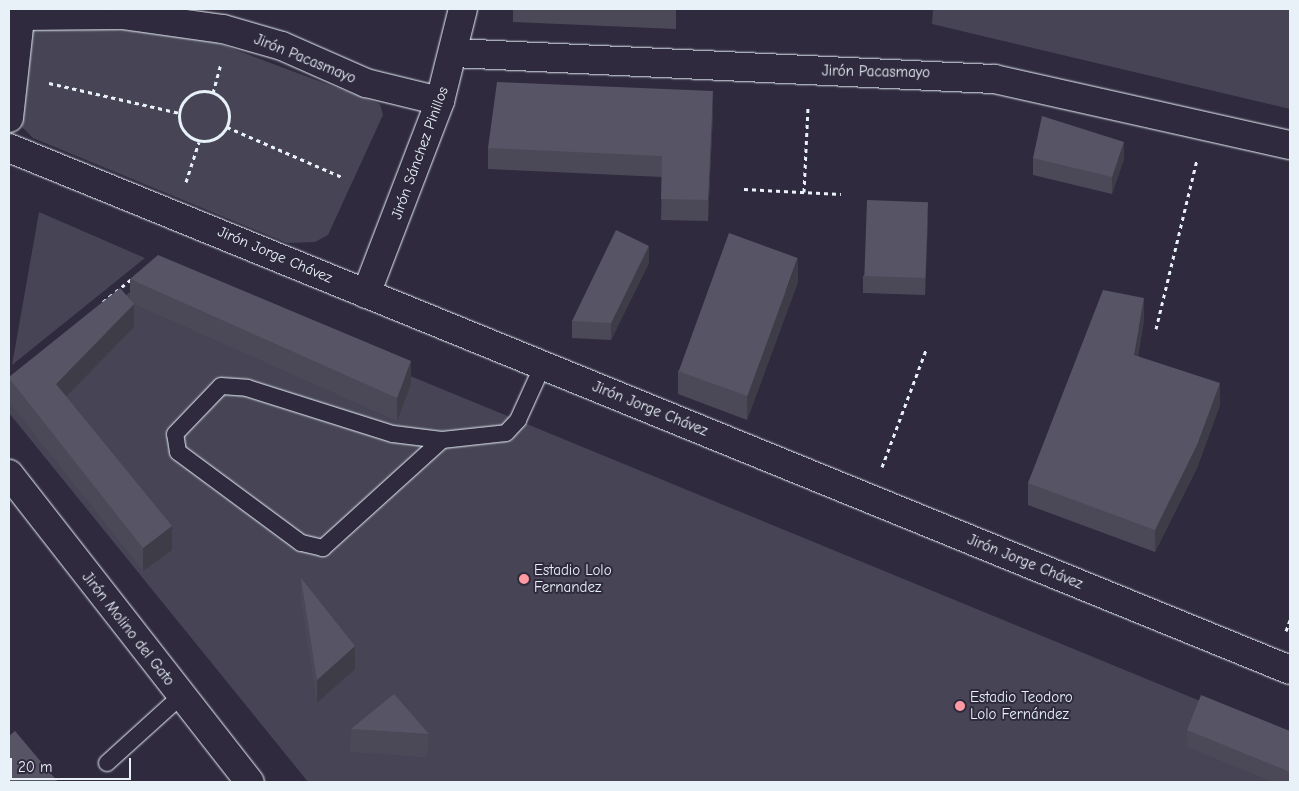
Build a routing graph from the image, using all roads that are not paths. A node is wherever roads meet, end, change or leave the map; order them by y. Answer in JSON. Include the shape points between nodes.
{"nodes":[{"id":1,"x":463,"y":9,"type":"edge"},
{"id":2,"x":21,"y":12,"type":"edge"},
{"id":3,"x":454,"y":53,"type":"junction"},
{"id":4,"x":440,"y":101,"type":"junction"},
{"id":5,"x":9,"y":118,"type":"edge"},
{"id":6,"x":1290,"y":145,"type":"edge"},
{"id":7,"x":9,"y":148,"type":"edge"},
{"id":8,"x":366,"y":294,"type":"junction"},
{"id":9,"x":543,"y":365,"type":"junction"},
{"id":10,"x":442,"y":440,"type":"junction"},
{"id":11,"x":9,"y":474,"type":"edge"},
{"id":12,"x":1290,"y":670,"type":"edge"},
{"id":13,"x":180,"y":696,"type":"junction"},
{"id":14,"x":107,"y":764,"type":"dead end"},
{"id":15,"x":250,"y":782,"type":"edge"}],
"edges":[{"from":1,"to":3,"type":"street","name":"Jirón Sánchez Pinillos"},
{"from":2,"to":4,"type":"street","name":"Jirón Pacasmayo","via":[[122,14],[223,29],[282,46],[366,84]]},
{"from":2,"to":5,"type":"street"},
{"from":3,"to":4,"type":"street","name":"Jirón Sánchez Pinillos"},
{"from":3,"to":6,"type":"street","name":"Jirón Pacasmayo","via":[[994,79]]},
{"from":4,"to":8,"type":"street","name":"Jirón Sánchez Pinillos"},
{"from":7,"to":8,"type":"street","name":"Jirón Jorge Chávez"},
{"from":8,"to":9,"type":"street","name":"Jirón Jorge Chávez"},
{"from":9,"to":10,"type":"lane","via":[[518,420],[506,433]]},
{"from":9,"to":12,"type":"street","name":"Jirón Jorge Chávez"},
{"from":10,"to":10,"type":"lane","via":[[394,434],[247,388],[221,386],[175,434],[178,452],[301,543],[322,548]]},
{"from":11,"to":13,"type":"street","name":"Jirón Molino del Gato"},
{"from":13,"to":14,"type":"lane"},
{"from":13,"to":15,"type":"street","name":"Jirón Molino del Gato"}]}
